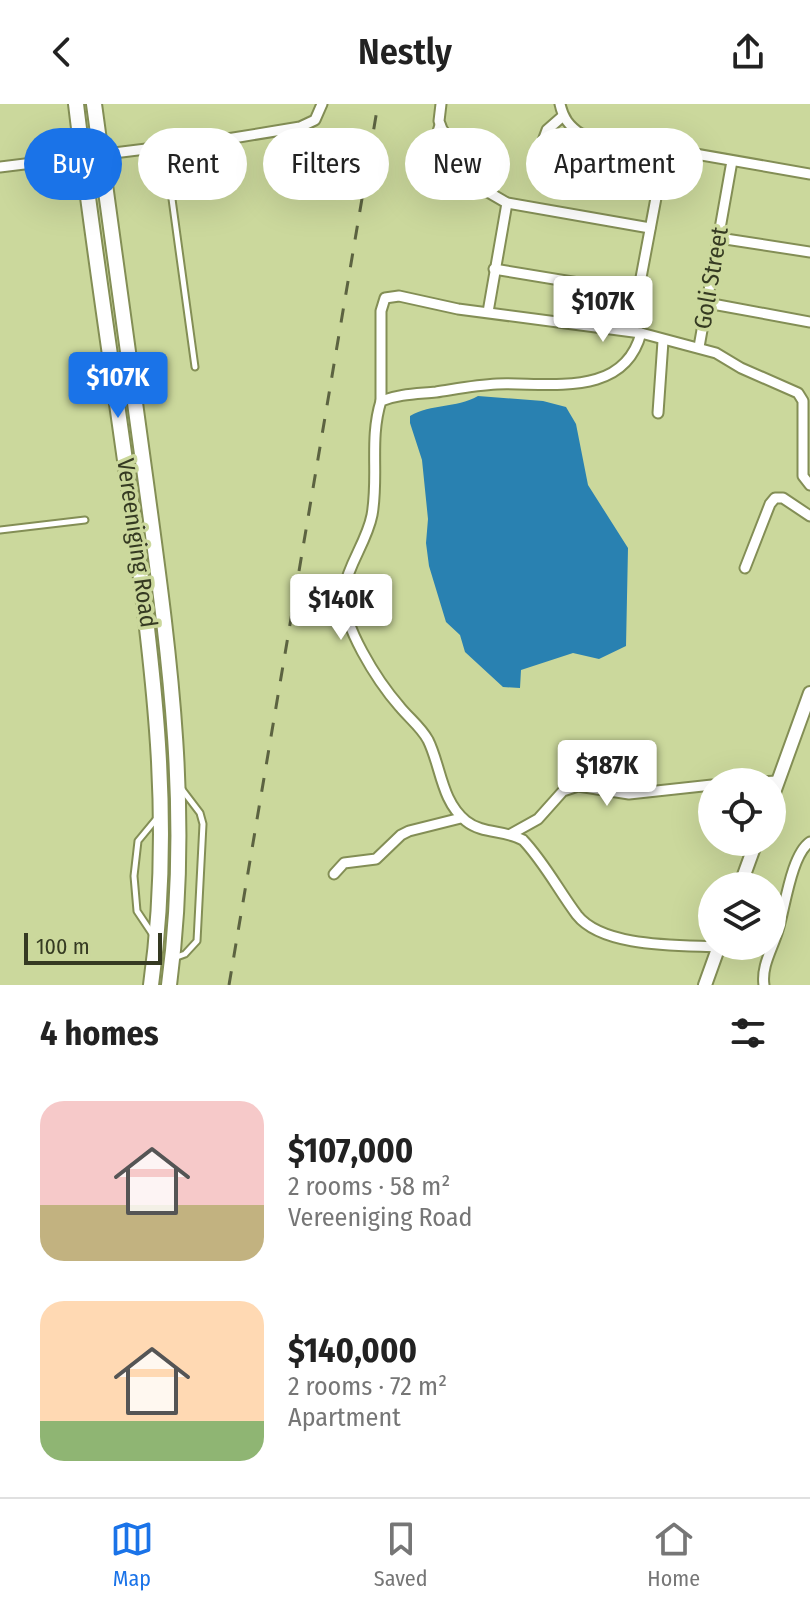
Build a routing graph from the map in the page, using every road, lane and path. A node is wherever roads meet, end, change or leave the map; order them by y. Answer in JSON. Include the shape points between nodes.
{"nodes":[{"id":1,"x":76,"y":104,"type":"edge"},
{"id":2,"x":94,"y":104,"type":"edge"},
{"id":3,"x":322,"y":104,"type":"edge"},
{"id":4,"x":441,"y":104,"type":"edge"},
{"id":5,"x":560,"y":104,"type":"edge"},
{"id":6,"x":563,"y":116,"type":"junction"},
{"id":7,"x":440,"y":125,"type":"junction"},
{"id":8,"x":79,"y":128,"type":"edge"},
{"id":9,"x":97,"y":128,"type":"edge"},
{"id":10,"x":439,"y":128,"type":"edge"},
{"id":11,"x":442,"y":128,"type":"edge"},
{"id":12,"x":549,"y":128,"type":"edge"},
{"id":13,"x":572,"y":128,"type":"edge"},
{"id":14,"x":247,"y":135,"type":"edge"},
{"id":15,"x":703,"y":156,"type":"edge"},
{"id":16,"x":732,"y":161,"type":"junction"},
{"id":17,"x":24,"y":164,"type":"edge"},
{"id":18,"x":0,"y":167,"type":"edge"},
{"id":19,"x":810,"y":174,"type":"edge"},
{"id":20,"x":89,"y":200,"type":"edge"},
{"id":21,"x":107,"y":200,"type":"edge"},
{"id":22,"x":172,"y":200,"type":"edge"},
{"id":23,"x":502,"y":200,"type":"edge"},
{"id":24,"x":655,"y":200,"type":"edge"},
{"id":25,"x":507,"y":203,"type":"junction"},
{"id":26,"x":650,"y":228,"type":"junction"},
{"id":27,"x":719,"y":238,"type":"junction"},
{"id":28,"x":810,"y":252,"type":"edge"},
{"id":29,"x":494,"y":269,"type":"junction"},
{"id":30,"x":707,"y":303,"type":"junction"},
{"id":31,"x":488,"y":312,"type":"junction"},
{"id":32,"x":810,"y":322,"type":"edge"},
{"id":33,"x":641,"y":333,"type":"junction"},
{"id":34,"x":663,"y":341,"type":"junction"},
{"id":35,"x":699,"y":347,"type":"junction"},
{"id":36,"x":195,"y":367,"type":"dead end"},
{"id":37,"x":381,"y":401,"type":"junction"},
{"id":38,"x":658,"y":413,"type":"dead end"},
{"id":39,"x":810,"y":485,"type":"edge"},
{"id":40,"x":810,"y":516,"type":"edge"},
{"id":41,"x":85,"y":520,"type":"dead end"},
{"id":42,"x":0,"y":530,"type":"edge"},
{"id":43,"x":745,"y":568,"type":"dead end"},
{"id":44,"x":810,"y":693,"type":"edge"},
{"id":45,"x":783,"y":768,"type":"edge"},
{"id":46,"x":178,"y":784,"type":"junction"},
{"id":47,"x":698,"y":787,"type":"edge"},
{"id":48,"x":162,"y":813,"type":"junction"},
{"id":49,"x":461,"y":818,"type":"junction"},
{"id":50,"x":511,"y":834,"type":"junction"},
{"id":51,"x":810,"y":842,"type":"edge"},
{"id":52,"x":334,"y":874,"type":"dead end"},
{"id":53,"x":157,"y":938,"type":"junction"},
{"id":54,"x":698,"y":945,"type":"edge"},
{"id":55,"x":173,"y":958,"type":"junction"},
{"id":56,"x":714,"y":960,"type":"edge"},
{"id":57,"x":151,"y":985,"type":"edge"},
{"id":58,"x":169,"y":985,"type":"edge"},
{"id":59,"x":705,"y":985,"type":"edge"},
{"id":60,"x":764,"y":985,"type":"edge"}],
"edges":[{"from":1,"to":8,"type":"main road","name":"Vereeniging Road"},
{"from":2,"to":9,"type":"main road","name":"Vereeniging Road"},
{"from":3,"to":14,"type":"street","via":[[315,120],[300,127]]},
{"from":4,"to":7,"type":"street"},
{"from":5,"to":6,"type":"street"},
{"from":6,"to":12,"type":"street"},
{"from":6,"to":13,"type":"street"},
{"from":7,"to":10,"type":"street"},
{"from":7,"to":11,"type":"street"},
{"from":15,"to":16,"type":"street"},
{"from":16,"to":19,"type":"street"},
{"from":16,"to":27,"type":"street","name":"Goli Street"},
{"from":17,"to":18,"type":"street"},
{"from":20,"to":48,"type":"main road","name":"Vereeniging Road","via":[[157,704]]},
{"from":21,"to":46,"type":"main road","name":"Vereeniging Road","via":[[170,668]]},
{"from":22,"to":36,"type":"lane"},
{"from":23,"to":25,"type":"street"},
{"from":24,"to":26,"type":"street"},
{"from":25,"to":26,"type":"street"},
{"from":25,"to":29,"type":"street"},
{"from":26,"to":29,"type":"street","via":[[640,283],[627,291]]},
{"from":27,"to":28,"type":"street"},
{"from":27,"to":30,"type":"street","name":"Goli Street"},
{"from":29,"to":31,"type":"street"},
{"from":30,"to":32,"type":"street"},
{"from":30,"to":35,"type":"street","name":"Goli Street"},
{"from":31,"to":33,"type":"street"},
{"from":31,"to":37,"type":"street","via":[[385,298]]},
{"from":33,"to":34,"type":"street"},
{"from":33,"to":37,"type":"street","via":[[631,358],[591,382],[480,385]]},
{"from":34,"to":35,"type":"street"},
{"from":34,"to":38,"type":"street"},
{"from":35,"to":39,"type":"street","via":[[801,396],[802,469]]},
{"from":37,"to":49,"type":"street","via":[[374,433],[372,514],[347,578],[345,607],[372,671],[427,738],[444,790]]},
{"from":40,"to":43,"type":"street","via":[[775,498]]},
{"from":41,"to":42,"type":"lane"},
{"from":44,"to":45,"type":"street"},
{"from":46,"to":55,"type":"main road","name":"Vereeniging Road"},
{"from":46,"to":55,"type":"lane","via":[[200,813],[203,855],[197,941]]},
{"from":47,"to":50,"type":"street","via":[[629,794],[578,786],[563,791],[538,819]]},
{"from":48,"to":53,"type":"main road","name":"Vereeniging Road"},
{"from":48,"to":53,"type":"lane","via":[[138,841],[134,876],[137,911]]},
{"from":49,"to":50,"type":"street","via":[[477,828]]},
{"from":49,"to":52,"type":"street","via":[[409,831],[376,859],[344,863]]},
{"from":50,"to":54,"type":"street","via":[[529,846],[579,916],[597,931],[638,941]]},
{"from":51,"to":60,"type":"street","via":[[795,868],[764,969]]},
{"from":53,"to":57,"type":"main road","name":"Vereeniging Road"},
{"from":55,"to":58,"type":"main road","name":"Vereeniging Road"},
{"from":56,"to":59,"type":"street"}]}
